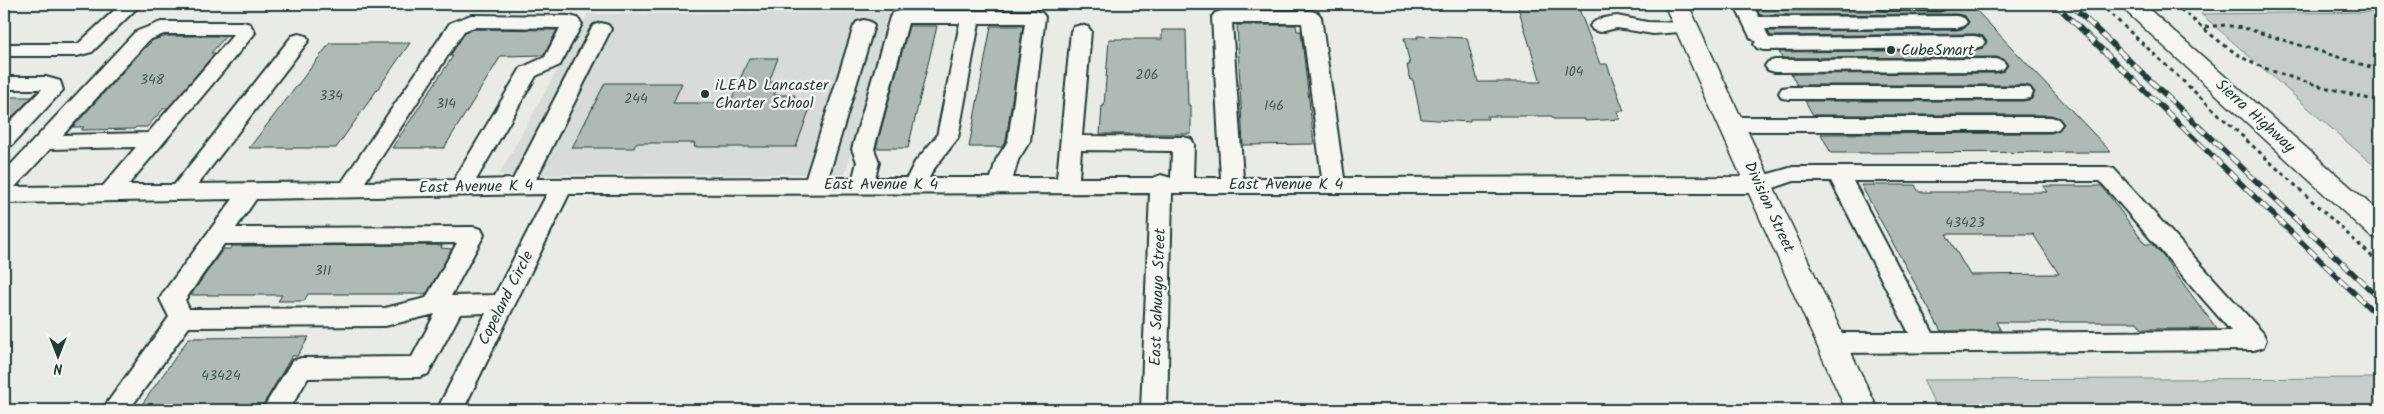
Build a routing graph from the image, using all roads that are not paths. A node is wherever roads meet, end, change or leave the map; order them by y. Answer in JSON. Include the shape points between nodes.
{"nodes":[{"id":1,"x":132,"y":4,"type":"edge"},
{"id":2,"x":1676,"y":4,"type":"edge"},
{"id":3,"x":1743,"y":4,"type":"edge"},
{"id":4,"x":1886,"y":4,"type":"edge"},
{"id":5,"x":1940,"y":4,"type":"edge"},
{"id":6,"x":2130,"y":4,"type":"edge"},
{"id":7,"x":971,"y":17,"type":"junction"},
{"id":8,"x":1957,"y":22,"type":"junction"},
{"id":9,"x":1753,"y":23,"type":"junction"},
{"id":10,"x":864,"y":26,"type":"dead end"},
{"id":11,"x":1600,"y":26,"type":"dead end"},
{"id":12,"x":1687,"y":27,"type":"junction"},
{"id":13,"x":601,"y":29,"type":"dead end"},
{"id":14,"x":1080,"y":31,"type":"dead end"},
{"id":15,"x":299,"y":40,"type":"dead end"},
{"id":16,"x":1975,"y":42,"type":"junction"},
{"id":17,"x":1764,"y":44,"type":"junction"},
{"id":18,"x":4,"y":50,"type":"edge"},
{"id":19,"x":1996,"y":64,"type":"junction"},
{"id":20,"x":1775,"y":66,"type":"junction"},
{"id":21,"x":4,"y":83,"type":"edge"},
{"id":22,"x":2023,"y":93,"type":"junction"},
{"id":23,"x":1789,"y":94,"type":"junction"},
{"id":24,"x":1731,"y":124,"type":"junction"},
{"id":25,"x":1805,"y":124,"type":"junction"},
{"id":26,"x":4,"y":140,"type":"edge"},
{"id":27,"x":154,"y":140,"type":"junction"},
{"id":28,"x":44,"y":142,"type":"junction"},
{"id":29,"x":1071,"y":143,"type":"junction"},
{"id":30,"x":1838,"y":174,"type":"junction"},
{"id":31,"x":862,"y":184,"type":"junction"},
{"id":32,"x":915,"y":184,"type":"junction"},
{"id":33,"x":1000,"y":184,"type":"junction"},
{"id":34,"x":1067,"y":184,"type":"junction"},
{"id":35,"x":1172,"y":184,"type":"junction"},
{"id":36,"x":1232,"y":184,"type":"junction"},
{"id":37,"x":1334,"y":184,"type":"junction"},
{"id":38,"x":1759,"y":184,"type":"junction"},
{"id":39,"x":4,"y":185,"type":"edge"},
{"id":40,"x":815,"y":185,"type":"junction"},
{"id":41,"x":521,"y":186,"type":"junction"},
{"id":42,"x":562,"y":186,"type":"junction"},
{"id":43,"x":461,"y":187,"type":"junction"},
{"id":44,"x":349,"y":189,"type":"junction"},
{"id":45,"x":250,"y":191,"type":"junction"},
{"id":46,"x":180,"y":192,"type":"junction"},
{"id":47,"x":109,"y":193,"type":"junction"},
{"id":48,"x":4,"y":195,"type":"edge"},
{"id":49,"x":2380,"y":229,"type":"edge"},
{"id":50,"x":218,"y":236,"type":"junction"},
{"id":51,"x":503,"y":304,"type":"junction"},
{"id":52,"x":443,"y":305,"type":"junction"},
{"id":53,"x":182,"y":318,"type":"junction"},
{"id":54,"x":1926,"y":342,"type":"junction"},
{"id":55,"x":1832,"y":343,"type":"junction"},
{"id":56,"x":115,"y":410,"type":"edge"},
{"id":57,"x":275,"y":410,"type":"edge"},
{"id":58,"x":450,"y":410,"type":"edge"},
{"id":59,"x":1154,"y":410,"type":"edge"},
{"id":60,"x":1862,"y":410,"type":"edge"}],
"edges":[{"from":1,"to":18,"type":"street","via":[[85,48]]},
{"from":2,"to":12,"type":"main road","name":"Division Street"},
{"from":3,"to":9,"type":"street"},
{"from":4,"to":5,"type":"street"},
{"from":5,"to":8,"type":"street"},
{"from":6,"to":49,"type":"main road","name":"Sierra Highway"},
{"from":7,"to":31,"type":"street","via":[[900,17],[863,149],[868,162]]},
{"from":7,"to":32,"type":"street","via":[[947,138],[923,167]]},
{"from":7,"to":33,"type":"street","via":[[1035,17],[1019,141],[1007,160]]},
{"from":8,"to":9,"type":"street"},
{"from":8,"to":16,"type":"street"},
{"from":9,"to":17,"type":"street"},
{"from":10,"to":40,"type":"street"},
{"from":11,"to":12,"type":"street","via":[[1611,21],[1642,27]]},
{"from":12,"to":24,"type":"main road","name":"Division Street"},
{"from":13,"to":41,"type":"street"},
{"from":14,"to":29,"type":"street"},
{"from":15,"to":46,"type":"street"},
{"from":16,"to":17,"type":"street"},
{"from":16,"to":19,"type":"street"},
{"from":17,"to":20,"type":"street"},
{"from":19,"to":20,"type":"street"},
{"from":19,"to":22,"type":"street"},
{"from":20,"to":23,"type":"street"},
{"from":21,"to":26,"type":"street","via":[[46,83],[53,86],[53,90]]},
{"from":22,"to":23,"type":"street"},
{"from":22,"to":25,"type":"street","via":[[2051,124]]},
{"from":23,"to":25,"type":"street"},
{"from":24,"to":25,"type":"street"},
{"from":24,"to":38,"type":"main road","name":"Division Street"},
{"from":27,"to":28,"type":"street"},
{"from":27,"to":28,"type":"street","via":[[245,33],[243,28],[160,28],[142,36]]},
{"from":27,"to":47,"type":"street"},
{"from":28,"to":39,"type":"street"},
{"from":29,"to":34,"type":"street"},
{"from":29,"to":35,"type":"street","name":"East Sahuayo Street","via":[[1183,144]]},
{"from":30,"to":38,"type":"street","name":"East Avenue K 4","via":[[1793,174]]},
{"from":30,"to":54,"type":"street"},
{"from":30,"to":54,"type":"street","name":"East Avenue K 4","via":[[2106,174],[2254,340]]},
{"from":31,"to":32,"type":"street","name":"East Avenue K 4"},
{"from":31,"to":40,"type":"street","name":"East Avenue K 4"},
{"from":32,"to":33,"type":"street","name":"East Avenue K 4"},
{"from":33,"to":34,"type":"street","name":"East Avenue K 4"},
{"from":34,"to":35,"type":"street","name":"East Avenue K 4"},
{"from":35,"to":36,"type":"street","name":"East Avenue K 4"},
{"from":35,"to":59,"type":"street","name":"East Sahuayo Street"},
{"from":36,"to":37,"type":"street","name":"East Avenue K 4"},
{"from":36,"to":37,"type":"street","via":[[1222,17],[1311,16]]},
{"from":37,"to":38,"type":"street","name":"East Avenue K 4"},
{"from":38,"to":55,"type":"main road","name":"Division Street"},
{"from":40,"to":42,"type":"street","name":"East Avenue K 4"},
{"from":41,"to":42,"type":"street","name":"East Avenue K 4"},
{"from":41,"to":43,"type":"street","name":"East Avenue K 4"},
{"from":42,"to":51,"type":"street","name":"Copeland Circle"},
{"from":43,"to":44,"type":"street","name":"East Avenue K 4"},
{"from":43,"to":44,"type":"street","via":[[528,72],[553,61],[572,24],[570,22],[471,21],[457,27]]},
{"from":44,"to":45,"type":"street","name":"East Avenue K 4"},
{"from":45,"to":46,"type":"street","name":"East Avenue K 4"},
{"from":45,"to":50,"type":"street"},
{"from":46,"to":47,"type":"street","name":"East Avenue K 4"},
{"from":47,"to":48,"type":"street","name":"East Avenue K 4"},
{"from":50,"to":52,"type":"street","via":[[473,235]]},
{"from":50,"to":53,"type":"street","via":[[172,298]]},
{"from":51,"to":52,"type":"street"},
{"from":51,"to":58,"type":"street","name":"Copeland Circle"},
{"from":52,"to":53,"type":"street","via":[[385,317]]},
{"from":52,"to":57,"type":"street","via":[[419,366],[301,368]]},
{"from":53,"to":56,"type":"street"},
{"from":54,"to":55,"type":"street"},
{"from":55,"to":60,"type":"main road","name":"Division Street"}]}
